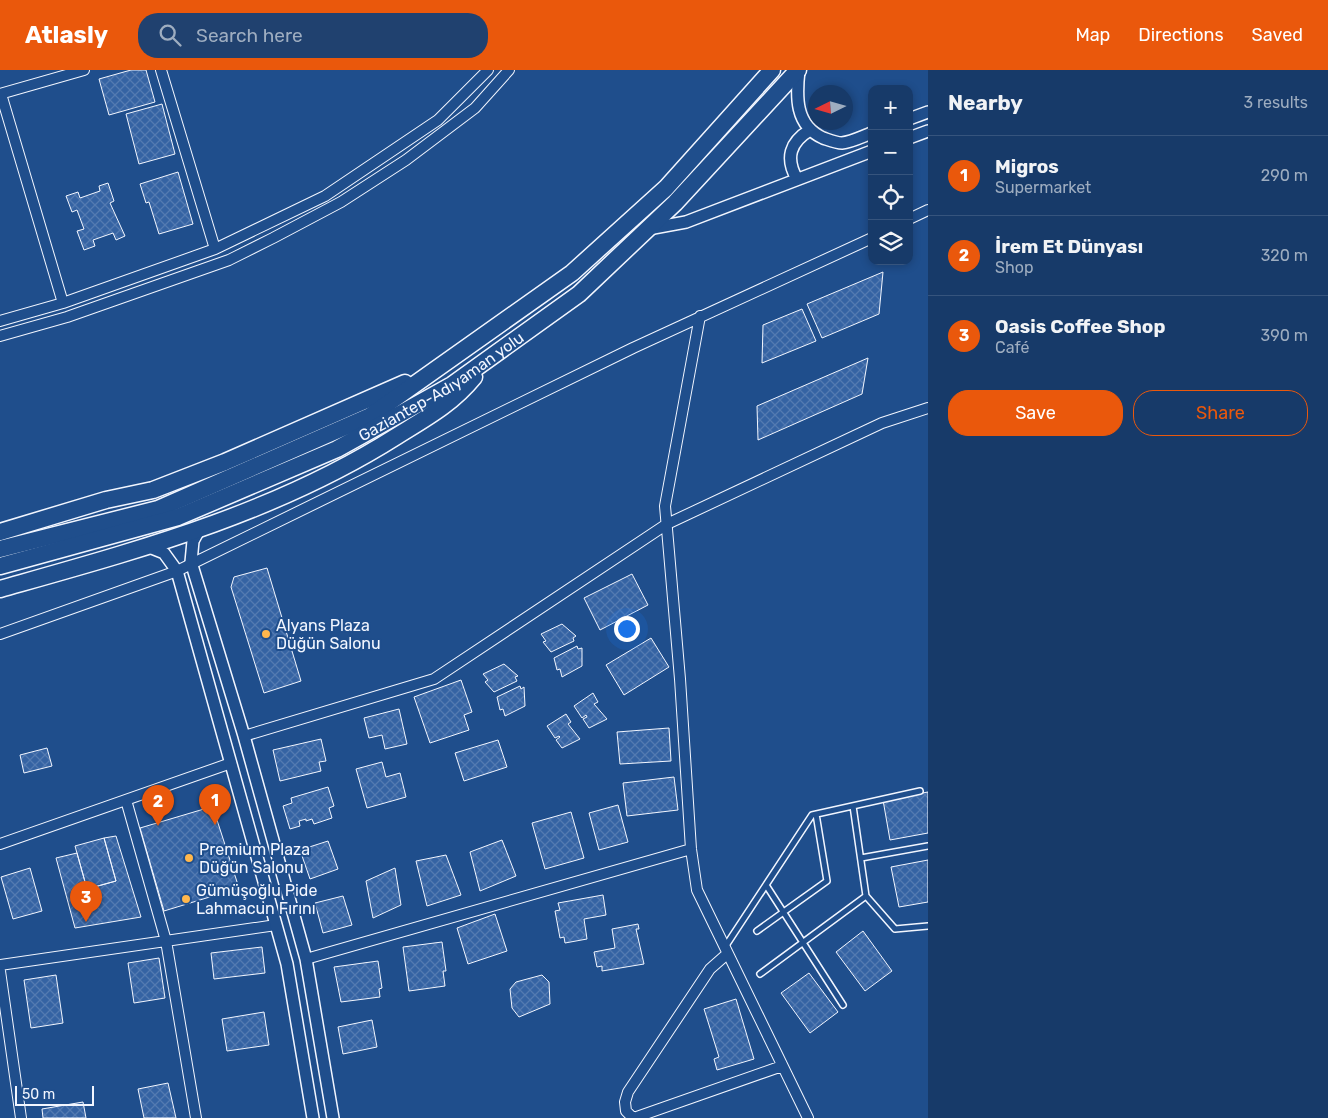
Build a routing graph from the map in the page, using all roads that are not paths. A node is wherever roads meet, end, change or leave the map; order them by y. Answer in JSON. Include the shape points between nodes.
{"nodes":[{"id":1,"x":84,"y":70,"type":"edge"},
{"id":2,"x":161,"y":70,"type":"edge"},
{"id":3,"x":488,"y":70,"type":"edge"},
{"id":4,"x":509,"y":70,"type":"edge"},
{"id":5,"x":772,"y":70,"type":"edge"},
{"id":6,"x":799,"y":70,"type":"edge"},
{"id":7,"x":1,"y":94,"type":"edge"},
{"id":8,"x":928,"y":112,"type":"edge"},
{"id":9,"x":913,"y":118,"type":"edge"},
{"id":10,"x":808,"y":127,"type":"edge"},
{"id":11,"x":810,"y":130,"type":"joint"},
{"id":12,"x":928,"y":131,"type":"edge"},
{"id":13,"x":868,"y":134,"type":"edge"},
{"id":14,"x":913,"y":137,"type":"edge"},
{"id":15,"x":868,"y":152,"type":"edge"},
{"id":16,"x":797,"y":179,"type":"junction"},
{"id":17,"x":928,"y":210,"type":"edge"},
{"id":18,"x":913,"y":218,"type":"edge"},
{"id":19,"x":648,"y":229,"type":"junction"},
{"id":20,"x":868,"y":240,"type":"edge"},
{"id":21,"x":215,"y":249,"type":"junction"},
{"id":22,"x":63,"y":303,"type":"junction"},
{"id":23,"x":700,"y":316,"type":"junction"},
{"id":24,"x":0,"y":321,"type":"edge"},
{"id":25,"x":0,"y":336,"type":"edge"},
{"id":26,"x":487,"y":361,"type":"junction"},
{"id":27,"x":430,"y":373,"type":"junction"},
{"id":28,"x":928,"y":408,"type":"edge"},
{"id":29,"x":667,"y":524,"type":"junction"},
{"id":30,"x":199,"y":530,"type":"junction"},
{"id":31,"x":0,"y":532,"type":"edge"},
{"id":32,"x":149,"y":547,"type":"junction"},
{"id":33,"x":0,"y":549,"type":"edge"},
{"id":34,"x":192,"y":562,"type":"junction"},
{"id":35,"x":0,"y":566,"type":"edge"},
{"id":36,"x":177,"y":571,"type":"junction"},
{"id":37,"x":0,"y":589,"type":"edge"},
{"id":38,"x":0,"y":634,"type":"edge"},
{"id":39,"x":244,"y":736,"type":"junction"},
{"id":40,"x":231,"y":763,"type":"junction"},
{"id":41,"x":920,"y":791,"type":"dead end"},
{"id":42,"x":126,"y":800,"type":"junction"},
{"id":43,"x":852,"y":806,"type":"junction"},
{"id":44,"x":816,"y":814,"type":"junction"},
{"id":45,"x":0,"y":844,"type":"edge"},
{"id":46,"x":928,"y":846,"type":"edge"},
{"id":47,"x":691,"y":848,"type":"junction"},
{"id":48,"x":861,"y":858,"type":"junction"},
{"id":49,"x":766,"y":885,"type":"junction"},
{"id":50,"x":866,"y":896,"type":"junction"},
{"id":51,"x":784,"y":912,"type":"junction"},
{"id":52,"x":276,"y":924,"type":"junction"},
{"id":53,"x":928,"y":926,"type":"edge"},
{"id":54,"x":757,"y":931,"type":"dead end"},
{"id":55,"x":166,"y":941,"type":"junction"},
{"id":56,"x":804,"y":942,"type":"junction"},
{"id":57,"x":726,"y":951,"type":"junction"},
{"id":58,"x":306,"y":959,"type":"junction"},
{"id":59,"x":0,"y":965,"type":"edge"},
{"id":60,"x":0,"y":971,"type":"edge"},
{"id":61,"x":760,"y":974,"type":"dead end"},
{"id":62,"x":843,"y":1005,"type":"dead end"},
{"id":63,"x":782,"y":1066,"type":"junction"},
{"id":64,"x":21,"y":1118,"type":"edge"},
{"id":65,"x":196,"y":1118,"type":"edge"},
{"id":66,"x":313,"y":1118,"type":"edge"},
{"id":67,"x":333,"y":1118,"type":"edge"},
{"id":68,"x":633,"y":1118,"type":"edge"},
{"id":69,"x":808,"y":1118,"type":"edge"}],
"edges":[{"from":1,"to":7,"type":"street"},
{"from":2,"to":21,"type":"street"},
{"from":3,"to":21,"type":"street","via":[[438,120],[325,196]]},
{"from":4,"to":25,"type":"street","via":[[474,108],[406,160],[341,202],[273,238],[229,260],[66,317]]},
{"from":5,"to":27,"type":"highway","name":"Gaziantep-Adıyaman yolu","via":[[666,188],[572,273]]},
{"from":6,"to":10,"type":"street","via":[[798,106]]},
{"from":6,"to":19,"type":"highway","name":"Gaziantep-Adıyaman yolu"},
{"from":7,"to":22,"type":"street"},
{"from":8,"to":9,"type":"street"},
{"from":11,"to":13,"type":"street","via":[[841,143]]},
{"from":11,"to":16,"type":"street","via":[[792,148],[789,161]]},
{"from":12,"to":14,"type":"street"},
{"from":15,"to":16,"type":"street"},
{"from":16,"to":19,"type":"street","via":[[686,222]]},
{"from":17,"to":18,"type":"street"},
{"from":19,"to":26,"type":"highway","name":"Gaziantep-Adıyaman yolu","via":[[579,294]]},
{"from":20,"to":23,"type":"street"},
{"from":21,"to":22,"type":"street"},
{"from":22,"to":24,"type":"street"},
{"from":23,"to":29,"type":"street","via":[[665,506]]},
{"from":23,"to":34,"type":"street"},
{"from":26,"to":30,"type":"highway","via":[[459,396],[357,461],[240,515]]},
{"from":26,"to":35,"type":"highway","name":"Gaziantep-Adıyaman yolu","via":[[452,386],[337,449],[240,491],[178,517]]},
{"from":27,"to":31,"type":"highway","via":[[153,490],[106,500]]},
{"from":27,"to":33,"type":"highway","name":"Gaziantep-Adıyaman yolu","via":[[370,416],[158,509]]},
{"from":28,"to":29,"type":"street","via":[[882,423]]},
{"from":29,"to":39,"type":"street","via":[[434,679]]},
{"from":29,"to":47,"type":"street"},
{"from":30,"to":32,"type":"highway"},
{"from":30,"to":34,"type":"street","via":[[193,540]]},
{"from":32,"to":36,"type":"street","via":[[164,553]]},
{"from":32,"to":37,"type":"highway"},
{"from":34,"to":36,"type":"street"},
{"from":34,"to":39,"type":"street"},
{"from":36,"to":38,"type":"street"},
{"from":36,"to":40,"type":"street"},
{"from":39,"to":58,"type":"street"},
{"from":40,"to":42,"type":"street"},
{"from":40,"to":52,"type":"street"},
{"from":41,"to":43,"type":"lane"},
{"from":42,"to":45,"type":"street"},
{"from":42,"to":55,"type":"street"},
{"from":43,"to":44,"type":"lane"},
{"from":43,"to":48,"type":"lane"},
{"from":44,"to":49,"type":"lane","via":[[812,815]]},
{"from":44,"to":51,"type":"lane","via":[[826,882]]},
{"from":46,"to":48,"type":"lane"},
{"from":47,"to":57,"type":"street","via":[[697,890]]},
{"from":47,"to":58,"type":"street"},
{"from":48,"to":50,"type":"lane"},
{"from":49,"to":51,"type":"lane"},
{"from":49,"to":57,"type":"lane"},
{"from":50,"to":53,"type":"lane","via":[[895,929]]},
{"from":50,"to":56,"type":"lane"},
{"from":51,"to":54,"type":"lane"},
{"from":51,"to":56,"type":"lane"},
{"from":52,"to":55,"type":"street"},
{"from":52,"to":66,"type":"street","via":[[287,964]]},
{"from":55,"to":59,"type":"street"},
{"from":55,"to":65,"type":"street"},
{"from":56,"to":61,"type":"lane"},
{"from":56,"to":62,"type":"lane"},
{"from":57,"to":63,"type":"street"},
{"from":57,"to":68,"type":"street","via":[[710,969],[628,1092],[626,1112]]},
{"from":58,"to":67,"type":"street"},
{"from":60,"to":64,"type":"street"},
{"from":63,"to":68,"type":"street"},
{"from":63,"to":69,"type":"street"}]}
